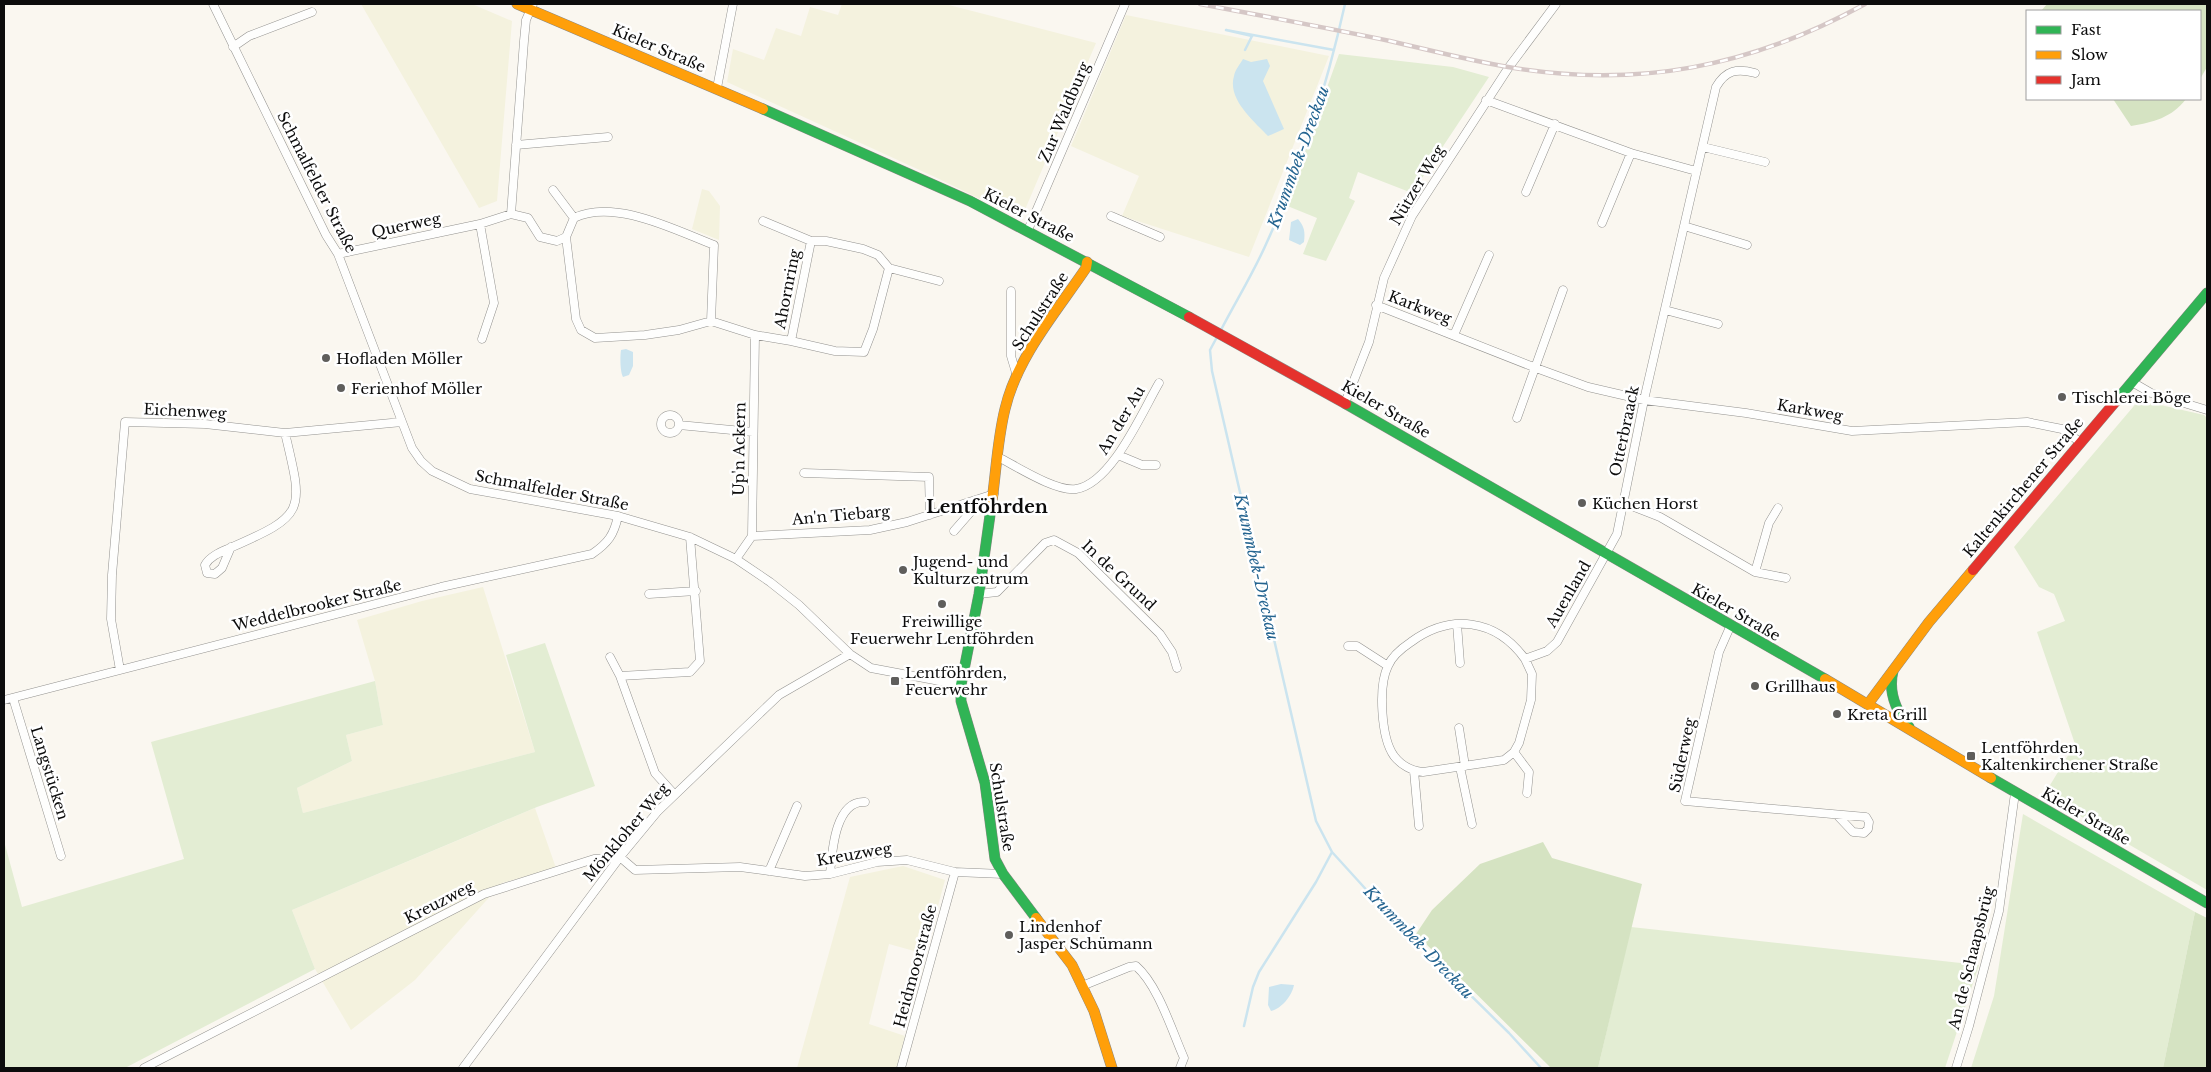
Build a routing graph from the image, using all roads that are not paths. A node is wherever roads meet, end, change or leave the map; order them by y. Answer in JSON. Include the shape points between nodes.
{"nodes":[{"id":1,"x":213,"y":4,"type":"edge"},
{"id":2,"x":517,"y":4,"type":"edge"},
{"id":3,"x":733,"y":4,"type":"edge"},
{"id":4,"x":1125,"y":4,"type":"edge"},
{"id":5,"x":1556,"y":4,"type":"edge"},
{"id":6,"x":532,"y":7,"type":"edge"},
{"id":7,"x":312,"y":12,"type":"dead end"},
{"id":8,"x":234,"y":46,"type":"junction"},
{"id":9,"x":1755,"y":73,"type":"dead end"},
{"id":10,"x":717,"y":88,"type":"junction"},
{"id":11,"x":1486,"y":100,"type":"junction"},
{"id":12,"x":1555,"y":124,"type":"junction"},
{"id":13,"x":608,"y":137,"type":"dead end"},
{"id":14,"x":516,"y":145,"type":"junction"},
{"id":15,"x":1703,"y":147,"type":"junction"},
{"id":16,"x":1631,"y":153,"type":"junction"},
{"id":17,"x":1765,"y":162,"type":"dead end"},
{"id":18,"x":1696,"y":172,"type":"junction"},
{"id":19,"x":553,"y":190,"type":"dead end"},
{"id":20,"x":1526,"y":192,"type":"dead end"},
{"id":21,"x":511,"y":214,"type":"junction"},
{"id":22,"x":1112,"y":216,"type":"dead end"},
{"id":23,"x":574,"y":218,"type":"junction"},
{"id":24,"x":763,"y":222,"type":"dead end"},
{"id":25,"x":1602,"y":223,"type":"dead end"},
{"id":26,"x":480,"y":224,"type":"junction"},
{"id":27,"x":1684,"y":226,"type":"junction"},
{"id":28,"x":1028,"y":230,"type":"junction"},
{"id":29,"x":566,"y":237,"type":"junction"},
{"id":30,"x":1160,"y":237,"type":"dead end"},
{"id":31,"x":810,"y":241,"type":"junction"},
{"id":32,"x":1747,"y":244,"type":"dead end"},
{"id":33,"x":338,"y":254,"type":"junction"},
{"id":34,"x":1490,"y":255,"type":"dead end"},
{"id":35,"x":1087,"y":262,"type":"junction"},
{"id":36,"x":889,"y":268,"type":"junction"},
{"id":37,"x":939,"y":281,"type":"dead end"},
{"id":38,"x":1563,"y":290,"type":"dead end"},
{"id":39,"x":1011,"y":291,"type":"dead end"},
{"id":40,"x":2207,"y":293,"type":"edge"},
{"id":41,"x":1376,"y":305,"type":"junction"},
{"id":42,"x":1665,"y":310,"type":"junction"},
{"id":43,"x":711,"y":321,"type":"junction"},
{"id":44,"x":1718,"y":324,"type":"dead end"},
{"id":45,"x":755,"y":335,"type":"junction"},
{"id":46,"x":1454,"y":335,"type":"junction"},
{"id":47,"x":482,"y":339,"type":"dead end"},
{"id":48,"x":791,"y":341,"type":"junction"},
{"id":49,"x":1536,"y":368,"type":"junction"},
{"id":50,"x":1017,"y":376,"type":"junction"},
{"id":51,"x":2132,"y":382,"type":"junction"},
{"id":52,"x":1159,"y":383,"type":"dead end"},
{"id":53,"x":1644,"y":400,"type":"junction"},
{"id":54,"x":1345,"y":402,"type":"junction"},
{"id":55,"x":2207,"y":410,"type":"edge"},
{"id":56,"x":1516,"y":418,"type":"dead end"},
{"id":57,"x":402,"y":422,"type":"junction"},
{"id":58,"x":679,"y":425,"type":"dead end"},
{"id":59,"x":753,"y":432,"type":"junction"},
{"id":60,"x":285,"y":433,"type":"junction"},
{"id":61,"x":2080,"y":442,"type":"junction"},
{"id":62,"x":1118,"y":455,"type":"junction"},
{"id":63,"x":998,"y":457,"type":"junction"},
{"id":64,"x":1156,"y":465,"type":"dead end"},
{"id":65,"x":804,"y":473,"type":"dead end"},
{"id":66,"x":994,"y":494,"type":"junction"},
{"id":67,"x":982,"y":498,"type":"junction"},
{"id":68,"x":1624,"y":503,"type":"junction"},
{"id":69,"x":1778,"y":508,"type":"dead end"},
{"id":70,"x":930,"y":515,"type":"junction"},
{"id":71,"x":618,"y":516,"type":"junction"},
{"id":72,"x":954,"y":531,"type":"dead end"},
{"id":73,"x":752,"y":536,"type":"junction"},
{"id":74,"x":690,"y":537,"type":"junction"},
{"id":75,"x":231,"y":547,"type":"dead end"},
{"id":76,"x":1606,"y":555,"type":"junction"},
{"id":77,"x":736,"y":559,"type":"junction"},
{"id":78,"x":1755,"y":572,"type":"junction"},
{"id":79,"x":1786,"y":578,"type":"dead end"},
{"id":80,"x":696,"y":591,"type":"junction"},
{"id":81,"x":649,"y":594,"type":"dead end"},
{"id":82,"x":979,"y":594,"type":"junction"},
{"id":83,"x":1457,"y":624,"type":"junction"},
{"id":84,"x":1730,"y":627,"type":"junction"},
{"id":85,"x":1348,"y":646,"type":"dead end"},
{"id":86,"x":850,"y":654,"type":"junction"},
{"id":87,"x":610,"y":656,"type":"dead end"},
{"id":88,"x":1525,"y":659,"type":"junction"},
{"id":89,"x":1460,"y":663,"type":"dead end"},
{"id":90,"x":1388,"y":666,"type":"junction"},
{"id":91,"x":1177,"y":668,"type":"dead end"},
{"id":92,"x":120,"y":670,"type":"junction"},
{"id":93,"x":1893,"y":670,"type":"junction"},
{"id":94,"x":620,"y":676,"type":"junction"},
{"id":95,"x":961,"y":685,"type":"junction"},
{"id":96,"x":13,"y":698,"type":"junction"},
{"id":97,"x":4,"y":700,"type":"edge"},
{"id":98,"x":1868,"y":704,"type":"junction"},
{"id":99,"x":1459,"y":728,"type":"dead end"},
{"id":100,"x":1914,"y":733,"type":"junction"},
{"id":101,"x":1514,"y":752,"type":"junction"},
{"id":102,"x":1463,"y":767,"type":"junction"},
{"id":103,"x":1414,"y":771,"type":"junction"},
{"id":104,"x":1527,"y":793,"type":"dead end"},
{"id":105,"x":2015,"y":793,"type":"junction"},
{"id":106,"x":674,"y":794,"type":"junction"},
{"id":107,"x":865,"y":802,"type":"dead end"},
{"id":108,"x":797,"y":806,"type":"dead end"},
{"id":109,"x":1837,"y":815,"type":"dead end"},
{"id":110,"x":1472,"y":824,"type":"dead end"},
{"id":111,"x":1419,"y":826,"type":"dead end"},
{"id":112,"x":60,"y":856,"type":"dead end"},
{"id":113,"x":620,"y":857,"type":"junction"},
{"id":114,"x":769,"y":871,"type":"junction"},
{"id":115,"x":955,"y":872,"type":"junction"},
{"id":116,"x":830,"y":874,"type":"junction"},
{"id":117,"x":1003,"y":874,"type":"junction"},
{"id":118,"x":2207,"y":903,"type":"edge"},
{"id":119,"x":1082,"y":986,"type":"junction"},
{"id":120,"x":144,"y":1068,"type":"edge"},
{"id":121,"x":463,"y":1068,"type":"edge"},
{"id":122,"x":901,"y":1068,"type":"edge"},
{"id":123,"x":1112,"y":1068,"type":"edge"},
{"id":124,"x":1180,"y":1068,"type":"edge"},
{"id":125,"x":1956,"y":1068,"type":"edge"}],
"edges":[{"from":1,"to":8,"type":"street","name":"Schmalfelder Straße"},
{"from":2,"to":6,"type":"main road","name":"Kieler Straße"},
{"from":3,"to":10,"type":"street"},
{"from":4,"to":28,"type":"street","name":"Zur Waldburg"},
{"from":5,"to":11,"type":"street","name":"Nützer Weg"},
{"from":6,"to":10,"type":"main road","name":"Kieler Straße"},
{"from":6,"to":14,"type":"street","via":[[526,20]]},
{"from":7,"to":8,"type":"street","via":[[249,36]]},
{"from":8,"to":33,"type":"street","name":"Schmalfelder Straße"},
{"from":9,"to":15,"type":"street","name":"Otterbraack","via":[[1741,69],[1730,71],[1721,78],[1716,87]]},
{"from":10,"to":28,"type":"main road","name":"Kieler Straße"},
{"from":11,"to":12,"type":"street"},
{"from":11,"to":41,"type":"street","name":"Nützer Weg","via":[[1412,216],[1384,278]]},
{"from":12,"to":16,"type":"street"},
{"from":12,"to":20,"type":"street"},
{"from":13,"to":14,"type":"street"},
{"from":14,"to":21,"type":"street"},
{"from":15,"to":17,"type":"street"},
{"from":15,"to":18,"type":"street","name":"Otterbraack"},
{"from":16,"to":18,"type":"street"},
{"from":16,"to":25,"type":"street"},
{"from":18,"to":27,"type":"street","name":"Otterbraack"},
{"from":19,"to":23,"type":"street"},
{"from":21,"to":26,"type":"street","name":"Querweg"},
{"from":21,"to":29,"type":"street","via":[[528,218],[540,237],[557,241]]},
{"from":22,"to":30,"type":"street"},
{"from":23,"to":29,"type":"street"},
{"from":23,"to":43,"type":"street","via":[[586,212],[619,213],[643,218],[714,245]]},
{"from":24,"to":31,"type":"street","name":"Ahornring"},
{"from":26,"to":33,"type":"street","name":"Querweg"},
{"from":26,"to":47,"type":"street","via":[[494,303]]},
{"from":27,"to":32,"type":"street"},
{"from":27,"to":42,"type":"street","name":"Otterbraack"},
{"from":28,"to":35,"type":"main road","name":"Kieler Straße"},
{"from":29,"to":43,"type":"street","via":[[576,319],[581,330],[595,338],[645,336]]},
{"from":31,"to":36,"type":"street","name":"Ahornring","via":[[826,240],[863,248],[878,255]]},
{"from":31,"to":48,"type":"street","name":"Ahornring"},
{"from":33,"to":57,"type":"street","name":"Schmalfelder Straße"},
{"from":34,"to":46,"type":"street","name":"Karkweg"},
{"from":35,"to":50,"type":"main road","name":"Schulstraße"},
{"from":35,"to":54,"type":"main road","name":"Kieler Straße"},
{"from":36,"to":37,"type":"street","name":"Ahornring"},
{"from":36,"to":48,"type":"street","name":"Ahornring","via":[[864,352],[835,351]]},
{"from":38,"to":49,"type":"street"},
{"from":39,"to":50,"type":"street","name":"Schulstraße","via":[[1010,356]]},
{"from":40,"to":51,"type":"main road","name":"Kaltenkirchener Straße"},
{"from":41,"to":46,"type":"street","name":"Karkweg"},
{"from":41,"to":54,"type":"street","name":"Nützer Weg","via":[[1369,342]]},
{"from":42,"to":44,"type":"street"},
{"from":42,"to":53,"type":"street","name":"Otterbraack"},
{"from":43,"to":45,"type":"street","name":"Ahornring"},
{"from":45,"to":48,"type":"street","name":"Ahornring"},
{"from":45,"to":59,"type":"street","name":"Up'n Ackern"},
{"from":46,"to":49,"type":"street","name":"Karkweg"},
{"from":49,"to":53,"type":"street","name":"Karkweg","via":[[1588,387]]},
{"from":49,"to":56,"type":"street"},
{"from":50,"to":63,"type":"main road","name":"Schulstraße","via":[[1005,410]]},
{"from":51,"to":55,"type":"street","via":[[2151,393]]},
{"from":51,"to":61,"type":"main road","name":"Kaltenkirchener Straße"},
{"from":52,"to":62,"type":"street","name":"An der Au"},
{"from":53,"to":61,"type":"street","name":"Karkweg","via":[[1746,413],[1852,432],[2027,422],[2062,429]]},
{"from":53,"to":68,"type":"street","name":"Otterbraack"},
{"from":54,"to":76,"type":"main road","name":"Kieler Straße"},
{"from":57,"to":60,"type":"street","name":"Eichenweg"},
{"from":57,"to":71,"type":"street","name":"Schmalfelder Straße","via":[[420,461],[454,483],[494,495]]},
{"from":58,"to":59,"type":"street"},
{"from":59,"to":73,"type":"street","name":"Up'n Ackern"},
{"from":60,"to":75,"type":"street","via":[[297,491],[292,511],[271,529]]},
{"from":60,"to":92,"type":"street","name":"Eichenweg","via":[[205,424],[125,422],[111,619]]},
{"from":61,"to":93,"type":"main road","name":"Kaltenkirchener Straße"},
{"from":62,"to":63,"type":"street","name":"An der Au","via":[[1104,473],[1075,489],[1049,484]]},
{"from":62,"to":64,"type":"street","via":[[1142,465]]},
{"from":63,"to":66,"type":"main road","name":"Schulstraße"},
{"from":65,"to":70,"type":"street","via":[[929,477]]},
{"from":66,"to":67,"type":"street","name":"An'n Tiebarg"},
{"from":66,"to":82,"type":"main road","name":"Schulstraße"},
{"from":67,"to":70,"type":"street","name":"An'n Tiebarg"},
{"from":67,"to":72,"type":"street"},
{"from":68,"to":76,"type":"street","name":"Otterbraack","via":[[1617,534]]},
{"from":68,"to":78,"type":"street","via":[[1660,517]]},
{"from":69,"to":78,"type":"street"},
{"from":70,"to":73,"type":"street","name":"An'n Tiebarg","via":[[870,530]]},
{"from":71,"to":74,"type":"street","name":"Schmalfelder Straße"},
{"from":71,"to":92,"type":"street","name":"Weddelbrooker Straße","via":[[615,531],[606,544],[592,554],[441,587]]},
{"from":73,"to":77,"type":"street"},
{"from":74,"to":77,"type":"street","name":"Schmalfelder Straße"},
{"from":74,"to":80,"type":"street"},
{"from":76,"to":84,"type":"main road","name":"Kieler Straße"},
{"from":76,"to":88,"type":"street","name":"Auenland","via":[[1556,642],[1547,651]]},
{"from":77,"to":86,"type":"street","name":"Schmalfelder Straße","via":[[799,605]]},
{"from":78,"to":79,"type":"street"},
{"from":80,"to":81,"type":"street"},
{"from":80,"to":94,"type":"street","via":[[700,661],[690,672]]},
{"from":82,"to":91,"type":"street","name":"In de Grund","via":[[997,592],[1045,544],[1054,540],[1078,553],[1160,634],[1172,652]]},
{"from":82,"to":95,"type":"main road","name":"Schulstraße"},
{"from":83,"to":88,"type":"street","via":[[1490,629],[1504,636]]},
{"from":83,"to":89,"type":"street"},
{"from":83,"to":90,"type":"street","via":[[1438,627],[1420,635],[1395,655]]},
{"from":84,"to":98,"type":"main road","name":"Kieler Straße"},
{"from":84,"to":109,"type":"street","name":"Süderweg","via":[[1719,652],[1685,800]]},
{"from":85,"to":90,"type":"street","via":[[1357,646]]},
{"from":86,"to":95,"type":"street","name":"Schmalfelder Straße","via":[[871,668],[884,672]]},
{"from":86,"to":106,"type":"street","name":"Mönkloher Weg","via":[[779,694]]},
{"from":87,"to":94,"type":"street"},
{"from":88,"to":101,"type":"street","via":[[1533,686],[1519,744]]},
{"from":90,"to":103,"type":"street","via":[[1381,698],[1388,744],[1394,756]]},
{"from":92,"to":96,"type":"street","name":"Weddelbrooker Straße"},
{"from":93,"to":98,"type":"main road","name":"Kaltenkirchener Straße"},
{"from":93,"to":100,"type":"main road","via":[[1893,698],[1903,721]]},
{"from":94,"to":106,"type":"street","via":[[655,773]]},
{"from":95,"to":117,"type":"main road","name":"Schulstraße","via":[[961,701],[985,783],[990,842]]},
{"from":96,"to":97,"type":"street","name":"Weddelbrooker Straße"},
{"from":96,"to":112,"type":"street","name":"Langstücken"},
{"from":98,"to":100,"type":"main road","name":"Kieler Straße"},
{"from":99,"to":102,"type":"street"},
{"from":100,"to":105,"type":"main road","name":"Kieler Straße"},
{"from":101,"to":102,"type":"street","via":[[1504,760]]},
{"from":101,"to":104,"type":"street","via":[[1529,772]]},
{"from":102,"to":103,"type":"street"},
{"from":102,"to":110,"type":"street"},
{"from":103,"to":111,"type":"street"},
{"from":105,"to":118,"type":"main road","name":"Kieler Straße"},
{"from":105,"to":125,"type":"street","name":"An de Schaapsbrüg","via":[[1999,911]]},
{"from":106,"to":113,"type":"street","name":"Mönkloher Weg"},
{"from":107,"to":116,"type":"street","via":[[850,805],[838,826]]},
{"from":108,"to":114,"type":"street"},
{"from":113,"to":114,"type":"street","name":"Kreuzweg","via":[[635,870],[740,867]]},
{"from":113,"to":120,"type":"street","name":"Kreuzweg","via":[[594,859],[484,894]]},
{"from":113,"to":121,"type":"street","name":"Mönkloher Weg"},
{"from":114,"to":116,"type":"street","name":"Kreuzweg","via":[[805,876]]},
{"from":115,"to":116,"type":"street","name":"Kreuzweg","via":[[907,860],[877,862]]},
{"from":115,"to":117,"type":"street","name":"Kreuzweg"},
{"from":115,"to":122,"type":"street","name":"Heidmoorstraße"},
{"from":117,"to":119,"type":"main road","name":"Schulstraße","via":[[1072,965]]},
{"from":119,"to":123,"type":"main road","name":"Schulstraße","via":[[1094,1011]]},
{"from":119,"to":124,"type":"street","via":[[1136,966],[1143,972],[1155,995],[1184,1058]]}]}
